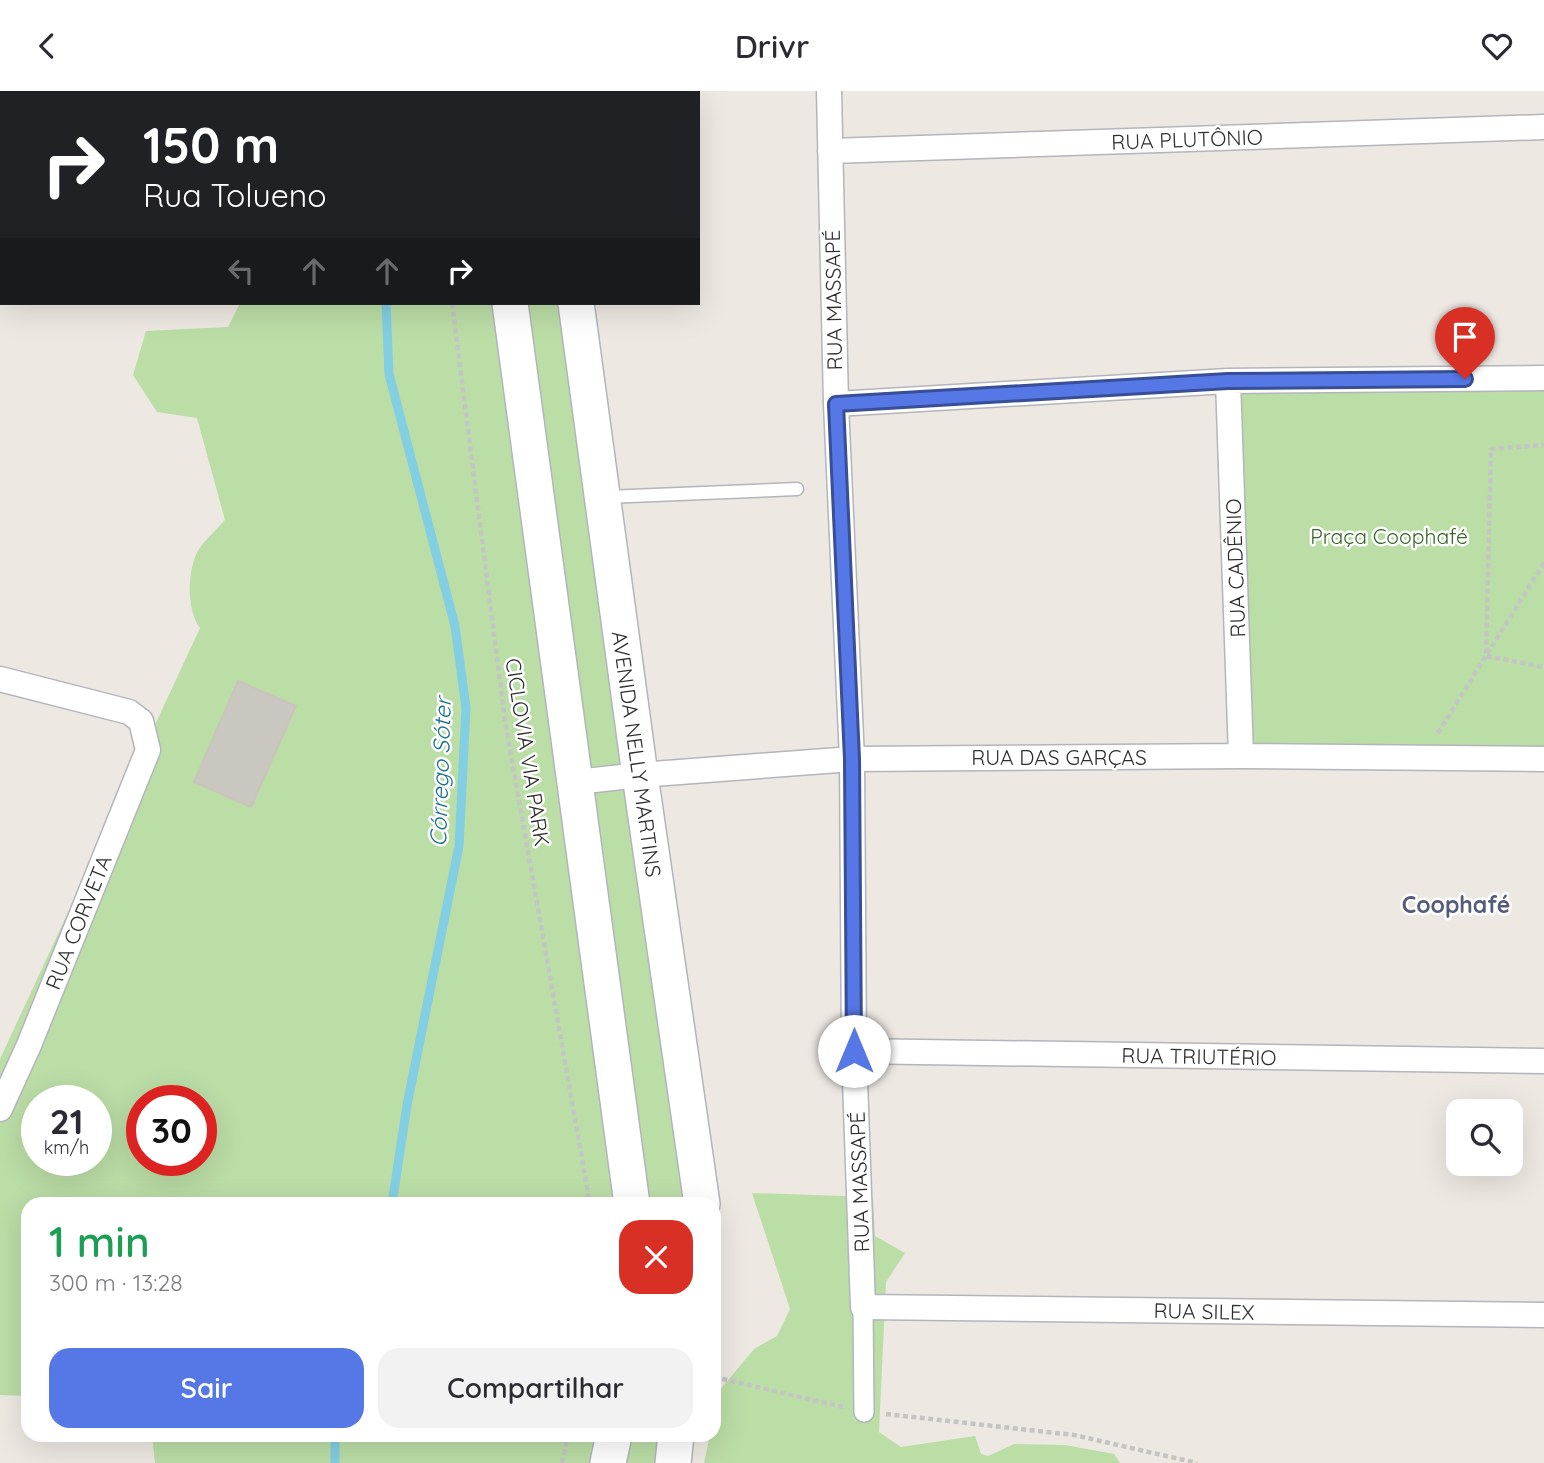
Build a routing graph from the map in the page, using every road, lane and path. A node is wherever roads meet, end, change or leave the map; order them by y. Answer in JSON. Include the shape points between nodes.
{"nodes":[{"id":1,"x":829,"y":91,"type":"edge"},
{"id":2,"x":1544,"y":127,"type":"edge"},
{"id":3,"x":830,"y":151,"type":"junction"},
{"id":4,"x":452,"y":305,"type":"edge"},
{"id":5,"x":510,"y":305,"type":"edge"},
{"id":6,"x":576,"y":305,"type":"edge"},
{"id":7,"x":1544,"y":378,"type":"edge"},
{"id":8,"x":1228,"y":381,"type":"junction"},
{"id":9,"x":836,"y":404,"type":"junction"},
{"id":10,"x":1544,"y":446,"type":"edge"},
{"id":11,"x":797,"y":488,"type":"dead end"},
{"id":12,"x":602,"y":497,"type":"junction"},
{"id":13,"x":1544,"y":563,"type":"edge"},
{"id":14,"x":1486,"y":656,"type":"junction"},
{"id":15,"x":1544,"y":667,"type":"edge"},
{"id":16,"x":0,"y":679,"type":"edge"},
{"id":17,"x":1241,"y":756,"type":"junction"},
{"id":18,"x":1423,"y":758,"type":"junction"},
{"id":19,"x":852,"y":759,"type":"junction"},
{"id":20,"x":1544,"y":759,"type":"edge"},
{"id":21,"x":640,"y":775,"type":"junction"},
{"id":22,"x":576,"y":782,"type":"junction"},
{"id":23,"x":854,"y":1051,"type":"junction"},
{"id":24,"x":1544,"y":1061,"type":"edge"},
{"id":25,"x":0,"y":1109,"type":"edge"},
{"id":26,"x":589,"y":1197,"type":"edge"},
{"id":27,"x":631,"y":1197,"type":"edge"},
{"id":28,"x":701,"y":1197,"type":"edge"},
{"id":29,"x":863,"y":1307,"type":"junction"},
{"id":30,"x":1544,"y":1315,"type":"edge"},
{"id":31,"x":721,"y":1379,"type":"edge"},
{"id":32,"x":864,"y":1412,"type":"junction"},
{"id":33,"x":566,"y":1442,"type":"edge"},
{"id":34,"x":612,"y":1442,"type":"edge"},
{"id":35,"x":675,"y":1442,"type":"edge"},
{"id":36,"x":562,"y":1463,"type":"edge"},
{"id":37,"x":608,"y":1463,"type":"edge"},
{"id":38,"x":673,"y":1463,"type":"edge"},
{"id":39,"x":1197,"y":1463,"type":"edge"}],
"edges":[{"from":1,"to":3,"type":"street","name":"RUA MASSAPÉ"},
{"from":2,"to":3,"type":"street","name":"RUA PLUTÔNIO"},
{"from":3,"to":9,"type":"street","name":"RUA MASSAPÉ"},
{"from":4,"to":26,"type":"path","name":"CICLOVIA VIA PARK","via":[[505,721]]},
{"from":5,"to":22,"type":"main road"},
{"from":6,"to":12,"type":"main road","name":"AVENIDA NELLY MARTINS"},
{"from":7,"to":8,"type":"street"},
{"from":8,"to":9,"type":"street"},
{"from":8,"to":17,"type":"street","name":"RUA CADÊNIO"},
{"from":9,"to":19,"type":"street","name":"RUA MASSAPÉ"},
{"from":10,"to":14,"type":"path","via":[[1491,449]]},
{"from":11,"to":12,"type":"lane"},
{"from":12,"to":21,"type":"main road","name":"AVENIDA NELLY MARTINS"},
{"from":13,"to":14,"type":"path"},
{"from":14,"to":15,"type":"path"},
{"from":14,"to":18,"type":"path"},
{"from":16,"to":25,"type":"street","name":"RUA CORVETA","via":[[129,712],[141,721],[148,750]]},
{"from":17,"to":18,"type":"street","name":"RUA DAS GARÇAS"},
{"from":17,"to":19,"type":"street","name":"RUA DAS GARÇAS"},
{"from":18,"to":20,"type":"street","name":"RUA DAS GARÇAS"},
{"from":19,"to":21,"type":"street","name":"RUA DAS GARÇAS"},
{"from":19,"to":23,"type":"street","name":"RUA MASSAPÉ"},
{"from":21,"to":22,"type":"street","name":"RUA DAS GARÇAS"},
{"from":21,"to":28,"type":"main road","name":"AVENIDA NELLY MARTINS"},
{"from":22,"to":27,"type":"main road"},
{"from":23,"to":24,"type":"street","name":"RUA TRIUTÉRIO"},
{"from":23,"to":29,"type":"street","name":"RUA MASSAPÉ"},
{"from":29,"to":30,"type":"street","name":"RUA SILEX"},
{"from":29,"to":32,"type":"street"},
{"from":31,"to":32,"type":"path"},
{"from":32,"to":39,"type":"path","via":[[1074,1435]]},
{"from":33,"to":36,"type":"path"},
{"from":34,"to":37,"type":"main road"},
{"from":35,"to":38,"type":"main road"}]}
